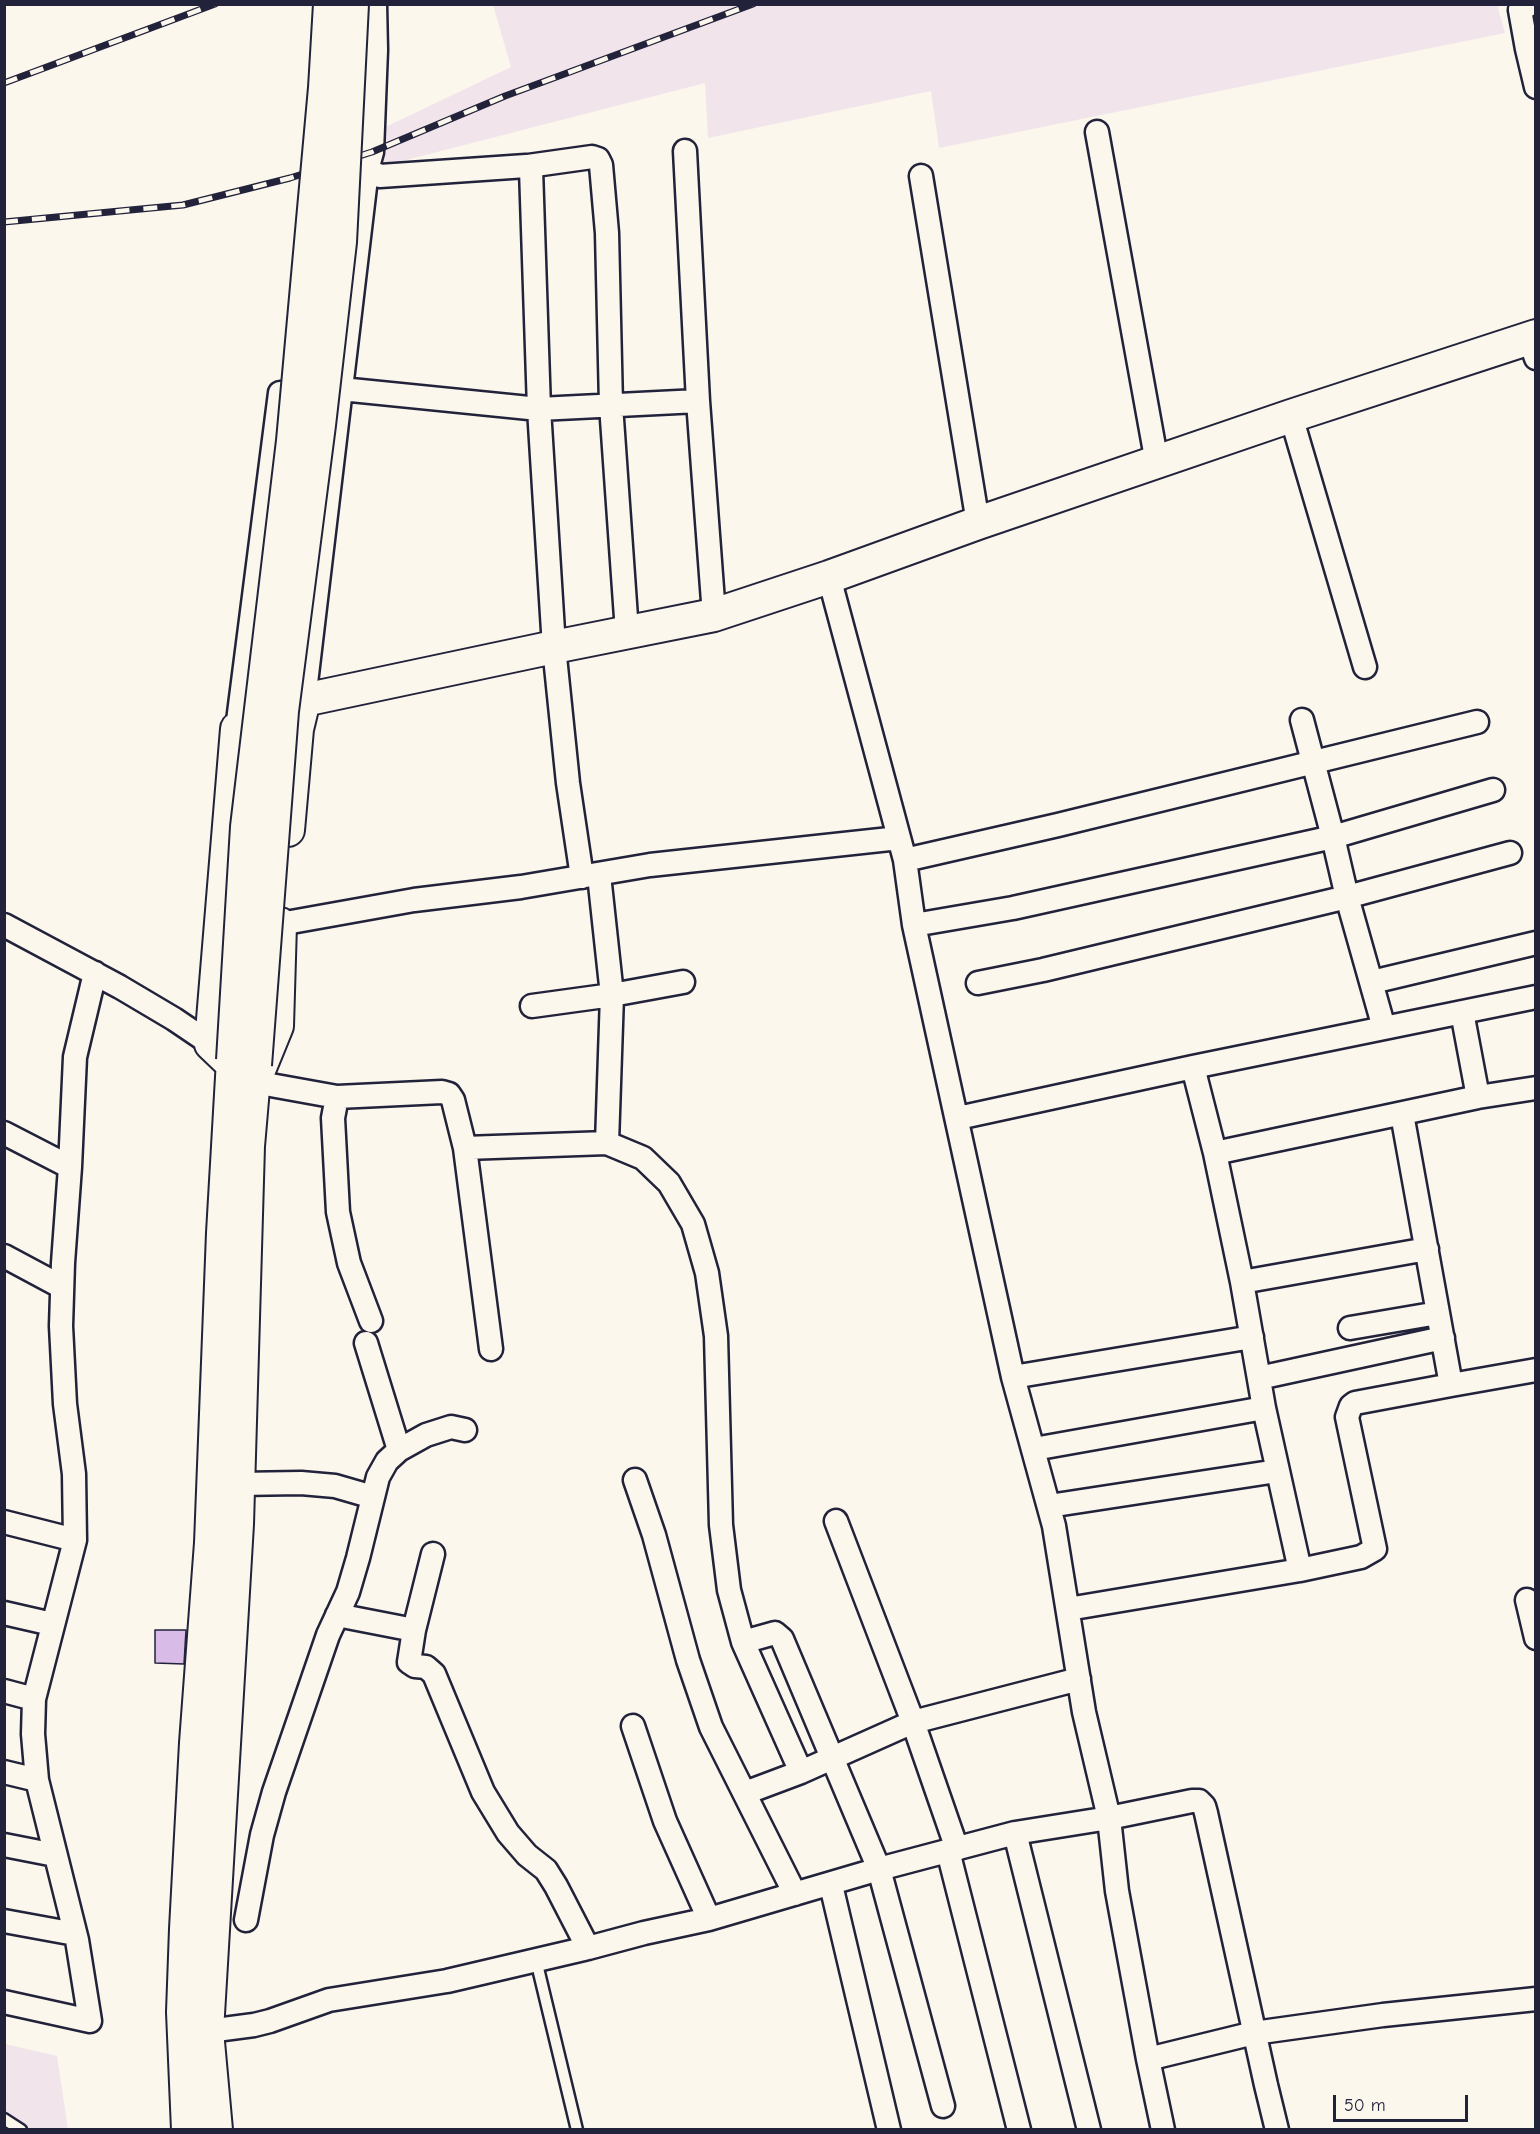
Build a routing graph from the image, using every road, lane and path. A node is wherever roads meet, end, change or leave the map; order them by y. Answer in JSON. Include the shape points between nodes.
{"nodes":[{"id":1,"x":330,"y":4,"type":"edge"},
{"id":2,"x":352,"y":4,"type":"edge"},
{"id":3,"x":375,"y":4,"type":"edge"},
{"id":4,"x":1530,"y":4,"type":"edge"},
{"id":5,"x":1531,"y":49,"type":"edge"},
{"id":6,"x":1536,"y":87,"type":"edge"},
{"id":7,"x":1097,"y":132,"type":"dead end"},
{"id":8,"x":685,"y":151,"type":"dead end"},
{"id":9,"x":528,"y":166,"type":"junction"},
{"id":10,"x":367,"y":170,"type":"junction"},
{"id":11,"x":921,"y":176,"type":"dead end"},
{"id":12,"x":1533,"y":344,"type":"edge"},
{"id":13,"x":341,"y":388,"type":"junction"},
{"id":14,"x":280,"y":393,"type":"dead end"},
{"id":15,"x":698,"y":401,"type":"junction"},
{"id":16,"x":611,"y":405,"type":"junction"},
{"id":17,"x":539,"y":409,"type":"junction"},
{"id":18,"x":1291,"y":416,"type":"junction"},
{"id":19,"x":1157,"y":463,"type":"junction"},
{"id":20,"x":978,"y":523,"type":"junction"},
{"id":21,"x":829,"y":577,"type":"junction"},
{"id":22,"x":714,"y":615,"type":"junction"},
{"id":23,"x":627,"y":632,"type":"junction"},
{"id":24,"x":554,"y":646,"type":"junction"},
{"id":25,"x":1365,"y":667,"type":"dead end"},
{"id":26,"x":304,"y":700,"type":"junction"},
{"id":27,"x":1302,"y":720,"type":"dead end"},
{"id":28,"x":1477,"y":722,"type":"dead end"},
{"id":29,"x":237,"y":729,"type":"junction"},
{"id":30,"x":1313,"y":762,"type":"junction"},
{"id":31,"x":1493,"y":790,"type":"dead end"},
{"id":32,"x":1333,"y":837,"type":"junction"},
{"id":33,"x":899,"y":838,"type":"junction"},
{"id":34,"x":1510,"y":853,"type":"dead end"},
{"id":35,"x":905,"y":860,"type":"junction"},
{"id":36,"x":590,"y":876,"type":"junction"},
{"id":37,"x":1347,"y":897,"type":"junction"},
{"id":38,"x":280,"y":924,"type":"junction"},
{"id":39,"x":4,"y":925,"type":"edge"},
{"id":40,"x":914,"y":925,"type":"junction"},
{"id":41,"x":1536,"y":943,"type":"edge"},
{"id":42,"x":95,"y":972,"type":"junction"},
{"id":43,"x":683,"y":982,"type":"dead end"},
{"id":44,"x":1372,"y":982,"type":"junction"},
{"id":45,"x":978,"y":983,"type":"dead end"},
{"id":46,"x":612,"y":995,"type":"junction"},
{"id":47,"x":1536,"y":997,"type":"edge"},
{"id":48,"x":532,"y":1006,"type":"dead end"},
{"id":49,"x":1462,"y":1012,"type":"junction"},
{"id":50,"x":1384,"y":1028,"type":"junction"},
{"id":51,"x":237,"y":1063,"type":"junction"},
{"id":52,"x":1192,"y":1067,"type":"junction"},
{"id":53,"x":1536,"y":1088,"type":"edge"},
{"id":54,"x":337,"y":1097,"type":"junction"},
{"id":55,"x":1478,"y":1097,"type":"junction"},
{"id":56,"x":1402,"y":1114,"type":"junction"},
{"id":57,"x":958,"y":1118,"type":"junction"},
{"id":58,"x":4,"y":1133,"type":"edge"},
{"id":59,"x":607,"y":1143,"type":"junction"},
{"id":60,"x":465,"y":1148,"type":"junction"},
{"id":61,"x":1215,"y":1153,"type":"junction"},
{"id":62,"x":70,"y":1167,"type":"junction"},
{"id":63,"x":1426,"y":1250,"type":"junction"},
{"id":64,"x":4,"y":1256,"type":"edge"},
{"id":65,"x":1242,"y":1282,"type":"junction"},
{"id":66,"x":62,"y":1287,"type":"junction"},
{"id":67,"x":1438,"y":1313,"type":"junction"},
{"id":68,"x":371,"y":1321,"type":"dead end"},
{"id":69,"x":1350,"y":1328,"type":"dead end"},
{"id":70,"x":1251,"y":1337,"type":"junction"},
{"id":71,"x":1443,"y":1338,"type":"junction"},
{"id":72,"x":366,"y":1343,"type":"dead end"},
{"id":73,"x":491,"y":1349,"type":"dead end"},
{"id":74,"x":1536,"y":1370,"type":"edge"},
{"id":75,"x":1013,"y":1377,"type":"junction"},
{"id":76,"x":1259,"y":1378,"type":"junction"},
{"id":77,"x":1451,"y":1385,"type":"junction"},
{"id":78,"x":1264,"y":1408,"type":"junction"},
{"id":79,"x":465,"y":1430,"type":"dead end"},
{"id":80,"x":1034,"y":1449,"type":"junction"},
{"id":81,"x":399,"y":1450,"type":"junction"},
{"id":82,"x":1277,"y":1471,"type":"junction"},
{"id":83,"x":634,"y":1480,"type":"dead end"},
{"id":84,"x":238,"y":1485,"type":"junction"},
{"id":85,"x":373,"y":1497,"type":"junction"},
{"id":86,"x":1049,"y":1506,"type":"junction"},
{"id":87,"x":836,"y":1521,"type":"dead end"},
{"id":88,"x":4,"y":1522,"type":"edge"},
{"id":89,"x":75,"y":1540,"type":"junction"},
{"id":90,"x":434,"y":1554,"type":"dead end"},
{"id":91,"x":1300,"y":1570,"type":"junction"},
{"id":92,"x":1527,"y":1600,"type":"dead end"},
{"id":93,"x":1068,"y":1610,"type":"junction"},
{"id":94,"x":4,"y":1613,"type":"edge"},
{"id":95,"x":337,"y":1615,"type":"junction"},
{"id":96,"x":52,"y":1624,"type":"junction"},
{"id":97,"x":414,"y":1630,"type":"junction"},
{"id":98,"x":1536,"y":1638,"type":"edge"},
{"id":99,"x":743,"y":1642,"type":"junction"},
{"id":100,"x":1079,"y":1679,"type":"junction"},
{"id":101,"x":4,"y":1691,"type":"edge"},
{"id":102,"x":34,"y":1699,"type":"junction"},
{"id":103,"x":913,"y":1722,"type":"junction"},
{"id":104,"x":633,"y":1726,"type":"dead end"},
{"id":105,"x":831,"y":1758,"type":"junction"},
{"id":106,"x":4,"y":1772,"type":"edge"},
{"id":107,"x":801,"y":1772,"type":"junction"},
{"id":108,"x":37,"y":1780,"type":"junction"},
{"id":109,"x":745,"y":1793,"type":"junction"},
{"id":110,"x":1109,"y":1818,"type":"junction"},
{"id":111,"x":1015,"y":1833,"type":"junction"},
{"id":112,"x":4,"y":1845,"type":"edge"},
{"id":113,"x":953,"y":1850,"type":"junction"},
{"id":114,"x":56,"y":1855,"type":"junction"},
{"id":115,"x":879,"y":1869,"type":"junction"},
{"id":116,"x":831,"y":1884,"type":"junction"},
{"id":117,"x":795,"y":1894,"type":"junction"},
{"id":118,"x":709,"y":1919,"type":"junction"},
{"id":119,"x":246,"y":1920,"type":"dead end"},
{"id":120,"x":4,"y":1921,"type":"edge"},
{"id":121,"x":75,"y":1934,"type":"junction"},
{"id":122,"x":588,"y":1948,"type":"junction"},
{"id":123,"x":536,"y":1960,"type":"junction"},
{"id":124,"x":1536,"y":1999,"type":"edge"},
{"id":125,"x":4,"y":2002,"type":"edge"},
{"id":126,"x":195,"y":2033,"type":"junction"},
{"id":127,"x":1254,"y":2033,"type":"junction"},
{"id":128,"x":1148,"y":2059,"type":"junction"},
{"id":129,"x":944,"y":2106,"type":"dead end"},
{"id":130,"x":4,"y":2120,"type":"edge"},
{"id":131,"x":201,"y":2124,"type":"edge"},
{"id":132,"x":21,"y":2130,"type":"edge"},
{"id":133,"x":577,"y":2130,"type":"edge"},
{"id":134,"x":888,"y":2130,"type":"edge"},
{"id":135,"x":1019,"y":2130,"type":"edge"},
{"id":136,"x":1089,"y":2130,"type":"edge"},
{"id":137,"x":1163,"y":2130,"type":"edge"},
{"id":138,"x":1277,"y":2130,"type":"edge"}],
"edges":[{"from":1,"to":51,"type":"main road","bridge":true,"via":[[293,441],[247,827]]},
{"from":2,"to":51,"type":"main road","bridge":true,"via":[[340,242]]},
{"from":3,"to":10,"type":"street","via":[[372,152]]},
{"from":4,"to":5,"type":"street","via":[[1520,10]]},
{"from":5,"to":6,"type":"street"},
{"from":7,"to":19,"type":"street"},
{"from":8,"to":15,"type":"street"},
{"from":9,"to":10,"type":"street","via":[[394,176],[380,176]]},
{"from":9,"to":16,"type":"street","via":[[592,157],[601,165],[607,233]]},
{"from":9,"to":17,"type":"street","via":[[533,197]]},
{"from":10,"to":13,"type":"street"},
{"from":11,"to":20,"type":"street"},
{"from":12,"to":18,"type":"main road"},
{"from":13,"to":17,"type":"street"},
{"from":13,"to":26,"type":"street"},
{"from":14,"to":29,"type":"street"},
{"from":15,"to":16,"type":"street"},
{"from":15,"to":22,"type":"street"},
{"from":16,"to":17,"type":"street"},
{"from":16,"to":23,"type":"street"},
{"from":17,"to":24,"type":"street"},
{"from":18,"to":19,"type":"main road"},
{"from":18,"to":25,"type":"street"},
{"from":19,"to":20,"type":"main road"},
{"from":20,"to":21,"type":"main road"},
{"from":21,"to":22,"type":"main road"},
{"from":21,"to":33,"type":"street"},
{"from":22,"to":23,"type":"main road"},
{"from":23,"to":24,"type":"main road"},
{"from":24,"to":26,"type":"main road"},
{"from":24,"to":36,"type":"street","via":[[568,783]]},
{"from":26,"to":29,"type":"main road"},
{"from":26,"to":38,"type":"main road","via":[[297,729]]},
{"from":27,"to":30,"type":"street"},
{"from":28,"to":30,"type":"street"},
{"from":29,"to":51,"type":"main road"},
{"from":30,"to":32,"type":"street"},
{"from":30,"to":35,"type":"street"},
{"from":31,"to":32,"type":"street"},
{"from":32,"to":37,"type":"street"},
{"from":32,"to":40,"type":"street","via":[[1013,908]]},
{"from":33,"to":35,"type":"street"},
{"from":33,"to":36,"type":"street","via":[[650,865]]},
{"from":34,"to":37,"type":"street"},
{"from":35,"to":40,"type":"street"},
{"from":36,"to":38,"type":"street","via":[[414,900]]},
{"from":36,"to":46,"type":"street"},
{"from":37,"to":44,"type":"street"},
{"from":37,"to":45,"type":"street"},
{"from":38,"to":51,"type":"main road","via":[[277,1026]]},
{"from":39,"to":42,"type":"street"},
{"from":40,"to":57,"type":"street"},
{"from":41,"to":44,"type":"street"},
{"from":42,"to":51,"type":"street","via":[[174,1018]]},
{"from":42,"to":62,"type":"street","via":[[75,1057]]},
{"from":43,"to":46,"type":"street"},
{"from":44,"to":50,"type":"street"},
{"from":46,"to":48,"type":"street"},
{"from":46,"to":59,"type":"street"},
{"from":47,"to":49,"type":"street"},
{"from":49,"to":50,"type":"street"},
{"from":49,"to":55,"type":"street"},
{"from":50,"to":52,"type":"street"},
{"from":51,"to":54,"type":"street"},
{"from":51,"to":84,"type":"main road","via":[[248,1146]]},
{"from":51,"to":126,"type":"main road","via":[[223,1233],[211,1543],[186,1929]]},
{"from":52,"to":57,"type":"street"},
{"from":52,"to":61,"type":"street"},
{"from":53,"to":55,"type":"street"},
{"from":54,"to":60,"type":"street","via":[[449,1094],[456,1107]]},
{"from":54,"to":68,"type":"street","via":[[333,1118],[338,1212],[349,1263]]},
{"from":55,"to":56,"type":"street"},
{"from":56,"to":61,"type":"street"},
{"from":56,"to":63,"type":"street"},
{"from":57,"to":75,"type":"street"},
{"from":58,"to":62,"type":"street"},
{"from":59,"to":60,"type":"street"},
{"from":59,"to":99,"type":"street","via":[[643,1158],[669,1183],[693,1224],[707,1272],[716,1336],[721,1525],[729,1590]]},
{"from":60,"to":73,"type":"street"},
{"from":61,"to":65,"type":"street"},
{"from":62,"to":66,"type":"street"},
{"from":63,"to":65,"type":"street"},
{"from":63,"to":67,"type":"street"},
{"from":64,"to":66,"type":"street"},
{"from":65,"to":70,"type":"street"},
{"from":66,"to":89,"type":"street","via":[[65,1404],[74,1474]]},
{"from":67,"to":69,"type":"street"},
{"from":67,"to":71,"type":"street"},
{"from":70,"to":75,"type":"street"},
{"from":70,"to":76,"type":"street"},
{"from":71,"to":76,"type":"street"},
{"from":71,"to":77,"type":"street"},
{"from":72,"to":81,"type":"street"},
{"from":74,"to":77,"type":"street"},
{"from":75,"to":80,"type":"street"},
{"from":76,"to":78,"type":"street"},
{"from":77,"to":91,"type":"street","via":[[1351,1406],[1347,1417],[1375,1550],[1361,1557]]},
{"from":78,"to":80,"type":"street"},
{"from":78,"to":82,"type":"street"},
{"from":79,"to":81,"type":"street","via":[[437,1430]]},
{"from":80,"to":86,"type":"street"},
{"from":81,"to":85,"type":"street","via":[[378,1477]]},
{"from":82,"to":86,"type":"street"},
{"from":82,"to":91,"type":"street"},
{"from":83,"to":109,"type":"street","via":[[711,1727]]},
{"from":84,"to":85,"type":"street","via":[[313,1484]]},
{"from":84,"to":126,"type":"main road"},
{"from":85,"to":95,"type":"street","via":[[348,1592]]},
{"from":86,"to":93,"type":"street"},
{"from":87,"to":103,"type":"street"},
{"from":88,"to":89,"type":"street"},
{"from":89,"to":96,"type":"street"},
{"from":90,"to":97,"type":"street"},
{"from":91,"to":93,"type":"street"},
{"from":92,"to":98,"type":"street"},
{"from":93,"to":100,"type":"street"},
{"from":94,"to":96,"type":"street"},
{"from":95,"to":97,"type":"street"},
{"from":95,"to":119,"type":"street","via":[[274,1792]]},
{"from":96,"to":102,"type":"street"},
{"from":97,"to":122,"type":"street","via":[[410,1662],[434,1674],[483,1792],[508,1833],[546,1870]]},
{"from":99,"to":105,"type":"street","via":[[779,1635]]},
{"from":99,"to":107,"type":"street"},
{"from":100,"to":103,"type":"street"},
{"from":100,"to":110,"type":"street"},
{"from":101,"to":102,"type":"street"},
{"from":102,"to":108,"type":"street"},
{"from":103,"to":105,"type":"street"},
{"from":103,"to":113,"type":"street"},
{"from":104,"to":118,"type":"street","via":[[664,1821]]},
{"from":105,"to":107,"type":"street"},
{"from":105,"to":115,"type":"street"},
{"from":106,"to":108,"type":"street"},
{"from":107,"to":109,"type":"street"},
{"from":108,"to":114,"type":"street"},
{"from":109,"to":117,"type":"street"},
{"from":110,"to":111,"type":"street"},
{"from":110,"to":127,"type":"street","via":[[1192,1801],[1204,1806]]},
{"from":110,"to":128,"type":"street","via":[[1117,1891]]},
{"from":111,"to":113,"type":"street"},
{"from":111,"to":136,"type":"street"},
{"from":112,"to":114,"type":"street"},
{"from":113,"to":115,"type":"street"},
{"from":113,"to":135,"type":"street"},
{"from":114,"to":121,"type":"street"},
{"from":115,"to":116,"type":"street"},
{"from":115,"to":129,"type":"street"},
{"from":116,"to":117,"type":"street"},
{"from":116,"to":134,"type":"street"},
{"from":117,"to":118,"type":"street"},
{"from":118,"to":122,"type":"street"},
{"from":120,"to":121,"type":"street"},
{"from":121,"to":125,"type":"street","via":[[90,2022]]},
{"from":122,"to":123,"type":"street"},
{"from":123,"to":126,"type":"street","via":[[447,1981],[329,2000],[270,2021]]},
{"from":123,"to":133,"type":"lane"},
{"from":124,"to":127,"type":"street"},
{"from":126,"to":131,"type":"main road"},
{"from":127,"to":128,"type":"street"},
{"from":127,"to":138,"type":"street"},
{"from":128,"to":137,"type":"street"},
{"from":130,"to":132,"type":"lane"}]}
